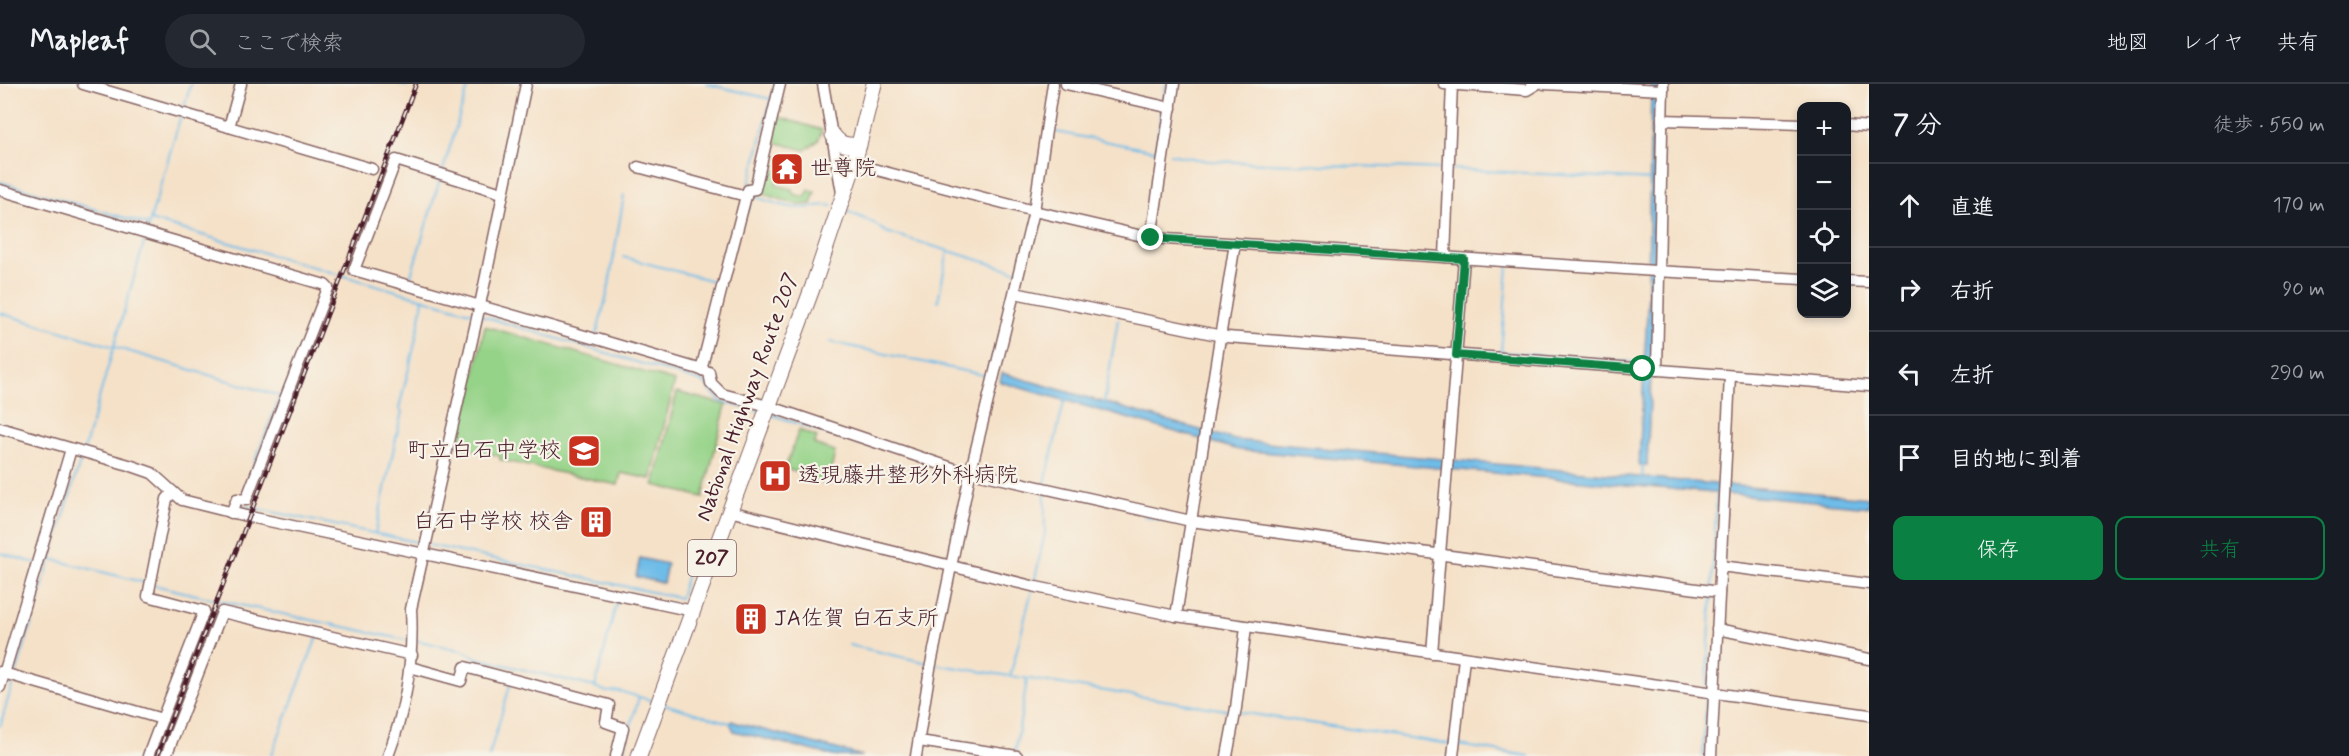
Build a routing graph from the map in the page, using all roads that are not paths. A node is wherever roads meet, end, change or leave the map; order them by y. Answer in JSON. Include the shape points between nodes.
{"nodes":[{"id":1,"x":83,"y":84,"type":"edge"},
{"id":2,"x":241,"y":84,"type":"edge"},
{"id":3,"x":526,"y":84,"type":"edge"},
{"id":4,"x":780,"y":84,"type":"edge"},
{"id":5,"x":824,"y":84,"type":"edge"},
{"id":6,"x":874,"y":84,"type":"edge"},
{"id":7,"x":1053,"y":84,"type":"edge"},
{"id":8,"x":1066,"y":84,"type":"edge"},
{"id":9,"x":1174,"y":84,"type":"edge"},
{"id":10,"x":1450,"y":84,"type":"edge"},
{"id":11,"x":1537,"y":84,"type":"edge"},
{"id":12,"x":1544,"y":84,"type":"edge"},
{"id":13,"x":1659,"y":88,"type":"edge"},
{"id":14,"x":1165,"y":106,"type":"junction"},
{"id":15,"x":1662,"y":120,"type":"junction"},
{"id":16,"x":1797,"y":124,"type":"edge"},
{"id":17,"x":1851,"y":125,"type":"edge"},
{"id":18,"x":229,"y":127,"type":"junction"},
{"id":19,"x":1869,"y":127,"type":"edge"},
{"id":20,"x":833,"y":135,"type":"junction"},
{"id":21,"x":859,"y":145,"type":"junction"},
{"id":22,"x":854,"y":164,"type":"junction"},
{"id":23,"x":638,"y":167,"type":"dead end"},
{"id":24,"x":372,"y":169,"type":"dead end"},
{"id":25,"x":0,"y":190,"type":"edge"},
{"id":26,"x":502,"y":193,"type":"junction"},
{"id":27,"x":746,"y":196,"type":"junction"},
{"id":28,"x":841,"y":206,"type":"junction"},
{"id":29,"x":1034,"y":211,"type":"junction"},
{"id":30,"x":1151,"y":238,"type":"junction"},
{"id":31,"x":1234,"y":246,"type":"junction"},
{"id":32,"x":1445,"y":257,"type":"junction"},
{"id":33,"x":1464,"y":262,"type":"junction"},
{"id":34,"x":1655,"y":271,"type":"junction"},
{"id":35,"x":1797,"y":279,"type":"edge"},
{"id":36,"x":1851,"y":281,"type":"edge"},
{"id":37,"x":1869,"y":282,"type":"edge"},
{"id":38,"x":1015,"y":293,"type":"junction"},
{"id":39,"x":479,"y":311,"type":"junction"},
{"id":40,"x":1223,"y":337,"type":"junction"},
{"id":41,"x":1456,"y":355,"type":"junction"},
{"id":42,"x":1651,"y":370,"type":"junction"},
{"id":43,"x":704,"y":371,"type":"junction"},
{"id":44,"x":1730,"y":376,"type":"junction"},
{"id":45,"x":1869,"y":386,"type":"edge"},
{"id":46,"x":766,"y":411,"type":"junction"},
{"id":47,"x":0,"y":428,"type":"edge"},
{"id":48,"x":79,"y":451,"type":"junction"},
{"id":49,"x":966,"y":473,"type":"junction"},
{"id":50,"x":172,"y":493,"type":"junction"},
{"id":51,"x":729,"y":512,"type":"junction"},
{"id":52,"x":231,"y":513,"type":"junction"},
{"id":53,"x":1191,"y":525,"type":"junction"},
{"id":54,"x":426,"y":548,"type":"junction"},
{"id":55,"x":1440,"y":558,"type":"junction"},
{"id":56,"x":952,"y":566,"type":"junction"},
{"id":57,"x":1720,"y":566,"type":"junction"},
{"id":58,"x":1869,"y":584,"type":"edge"},
{"id":59,"x":1714,"y":591,"type":"junction"},
{"id":60,"x":693,"y":611,"type":"junction"},
{"id":61,"x":1176,"y":616,"type":"junction"},
{"id":62,"x":1246,"y":627,"type":"junction"},
{"id":63,"x":1718,"y":629,"type":"junction"},
{"id":64,"x":1432,"y":653,"type":"junction"},
{"id":65,"x":412,"y":655,"type":"junction"},
{"id":66,"x":1464,"y":658,"type":"junction"},
{"id":67,"x":1869,"y":660,"type":"edge"},
{"id":68,"x":410,"y":667,"type":"junction"},
{"id":69,"x":9,"y":674,"type":"edge"},
{"id":70,"x":0,"y":687,"type":"edge"},
{"id":71,"x":1709,"y":691,"type":"junction"},
{"id":72,"x":1869,"y":715,"type":"edge"},
{"id":73,"x":162,"y":719,"type":"junction"},
{"id":74,"x":919,"y":741,"type":"junction"},
{"id":75,"x":1454,"y":749,"type":"edge"},
{"id":76,"x":1012,"y":755,"type":"edge"},
{"id":77,"x":148,"y":756,"type":"edge"},
{"id":78,"x":166,"y":756,"type":"edge"},
{"id":79,"x":388,"y":756,"type":"edge"},
{"id":80,"x":616,"y":756,"type":"edge"},
{"id":81,"x":639,"y":756,"type":"edge"},
{"id":82,"x":916,"y":756,"type":"edge"},
{"id":83,"x":1017,"y":756,"type":"edge"},
{"id":84,"x":1227,"y":756,"type":"edge"},
{"id":85,"x":1711,"y":756,"type":"edge"}],
"edges":[{"from":1,"to":18,"type":"street"},
{"from":2,"to":18,"type":"street"},
{"from":3,"to":26,"type":"street"},
{"from":4,"to":27,"type":"street","via":[[755,189],[748,190]]},
{"from":5,"to":20,"type":"street"},
{"from":6,"to":21,"type":"highway","name":"National Highway Route 207","number":"207"},
{"from":7,"to":29,"type":"street"},
{"from":8,"to":14,"type":"street"},
{"from":9,"to":14,"type":"street"},
{"from":10,"to":11,"type":"street","via":[[1527,90]]},
{"from":10,"to":32,"type":"street"},
{"from":12,"to":13,"type":"street"},
{"from":13,"to":15,"type":"street"},
{"from":14,"to":30,"type":"street"},
{"from":15,"to":16,"type":"street"},
{"from":15,"to":34,"type":"street"},
{"from":17,"to":19,"type":"street"},
{"from":18,"to":24,"type":"street"},
{"from":20,"to":21,"type":"highway","via":[[839,143]]},
{"from":20,"to":28,"type":"street"},
{"from":21,"to":22,"type":"highway","name":"National Highway Route 207","number":"207"},
{"from":22,"to":28,"type":"highway","name":"National Highway Route 207","number":"207"},
{"from":22,"to":29,"type":"street"},
{"from":23,"to":27,"type":"street"},
{"from":25,"to":52,"type":"street","via":[[328,288],[246,500],[237,499]]},
{"from":26,"to":39,"type":"street"},
{"from":26,"to":39,"type":"street","via":[[396,160],[354,270],[408,284]]},
{"from":27,"to":43,"type":"street"},
{"from":28,"to":46,"type":"highway","name":"National Highway Route 207","number":"207"},
{"from":29,"to":30,"type":"street"},
{"from":29,"to":38,"type":"street"},
{"from":30,"to":31,"type":"street"},
{"from":31,"to":32,"type":"street"},
{"from":31,"to":40,"type":"street"},
{"from":32,"to":33,"type":"street"},
{"from":33,"to":34,"type":"street"},
{"from":33,"to":41,"type":"street"},
{"from":34,"to":35,"type":"street"},
{"from":34,"to":42,"type":"street"},
{"from":36,"to":37,"type":"street"},
{"from":38,"to":40,"type":"street"},
{"from":38,"to":49,"type":"street"},
{"from":39,"to":43,"type":"street","via":[[595,338]]},
{"from":39,"to":54,"type":"street"},
{"from":40,"to":41,"type":"street"},
{"from":40,"to":53,"type":"street"},
{"from":41,"to":42,"type":"street"},
{"from":41,"to":55,"type":"street"},
{"from":42,"to":44,"type":"street"},
{"from":43,"to":46,"type":"street","via":[[722,394]]},
{"from":44,"to":45,"type":"street"},
{"from":44,"to":57,"type":"street"},
{"from":46,"to":49,"type":"street"},
{"from":46,"to":51,"type":"highway","name":"National Highway Route 207","number":"207"},
{"from":47,"to":48,"type":"street"},
{"from":48,"to":50,"type":"street","via":[[152,473]]},
{"from":48,"to":69,"type":"street","via":[[37,563]]},
{"from":49,"to":53,"type":"street"},
{"from":49,"to":56,"type":"street"},
{"from":50,"to":52,"type":"street","via":[[182,500]]},
{"from":50,"to":73,"type":"street","via":[[167,499],[148,596],[204,611]]},
{"from":51,"to":56,"type":"street"},
{"from":51,"to":60,"type":"highway","name":"National Highway Route 207","number":"207"},
{"from":52,"to":54,"type":"street"},
{"from":53,"to":55,"type":"street"},
{"from":53,"to":61,"type":"street"},
{"from":54,"to":60,"type":"street"},
{"from":54,"to":65,"type":"street","via":[[411,609]]},
{"from":55,"to":59,"type":"street"},
{"from":55,"to":64,"type":"street"},
{"from":56,"to":61,"type":"street"},
{"from":56,"to":74,"type":"street"},
{"from":57,"to":58,"type":"street"},
{"from":57,"to":59,"type":"street"},
{"from":59,"to":63,"type":"street"},
{"from":60,"to":81,"type":"highway","name":"National Highway Route 207","number":"207"},
{"from":61,"to":62,"type":"street"},
{"from":62,"to":64,"type":"street"},
{"from":62,"to":84,"type":"street"},
{"from":63,"to":67,"type":"street"},
{"from":63,"to":71,"type":"street"},
{"from":64,"to":66,"type":"street"},
{"from":65,"to":68,"type":"street"},
{"from":65,"to":78,"type":"street","via":[[222,612]]},
{"from":66,"to":71,"type":"street"},
{"from":66,"to":75,"type":"street"},
{"from":68,"to":79,"type":"street"},
{"from":68,"to":80,"type":"street","via":[[461,681],[465,667],[609,705],[606,722],[623,728]]},
{"from":69,"to":70,"type":"street"},
{"from":69,"to":73,"type":"street"},
{"from":71,"to":72,"type":"street"},
{"from":71,"to":85,"type":"street"},
{"from":73,"to":77,"type":"street"},
{"from":74,"to":76,"type":"street"},
{"from":74,"to":82,"type":"street"},
{"from":76,"to":83,"type":"street"}]}
